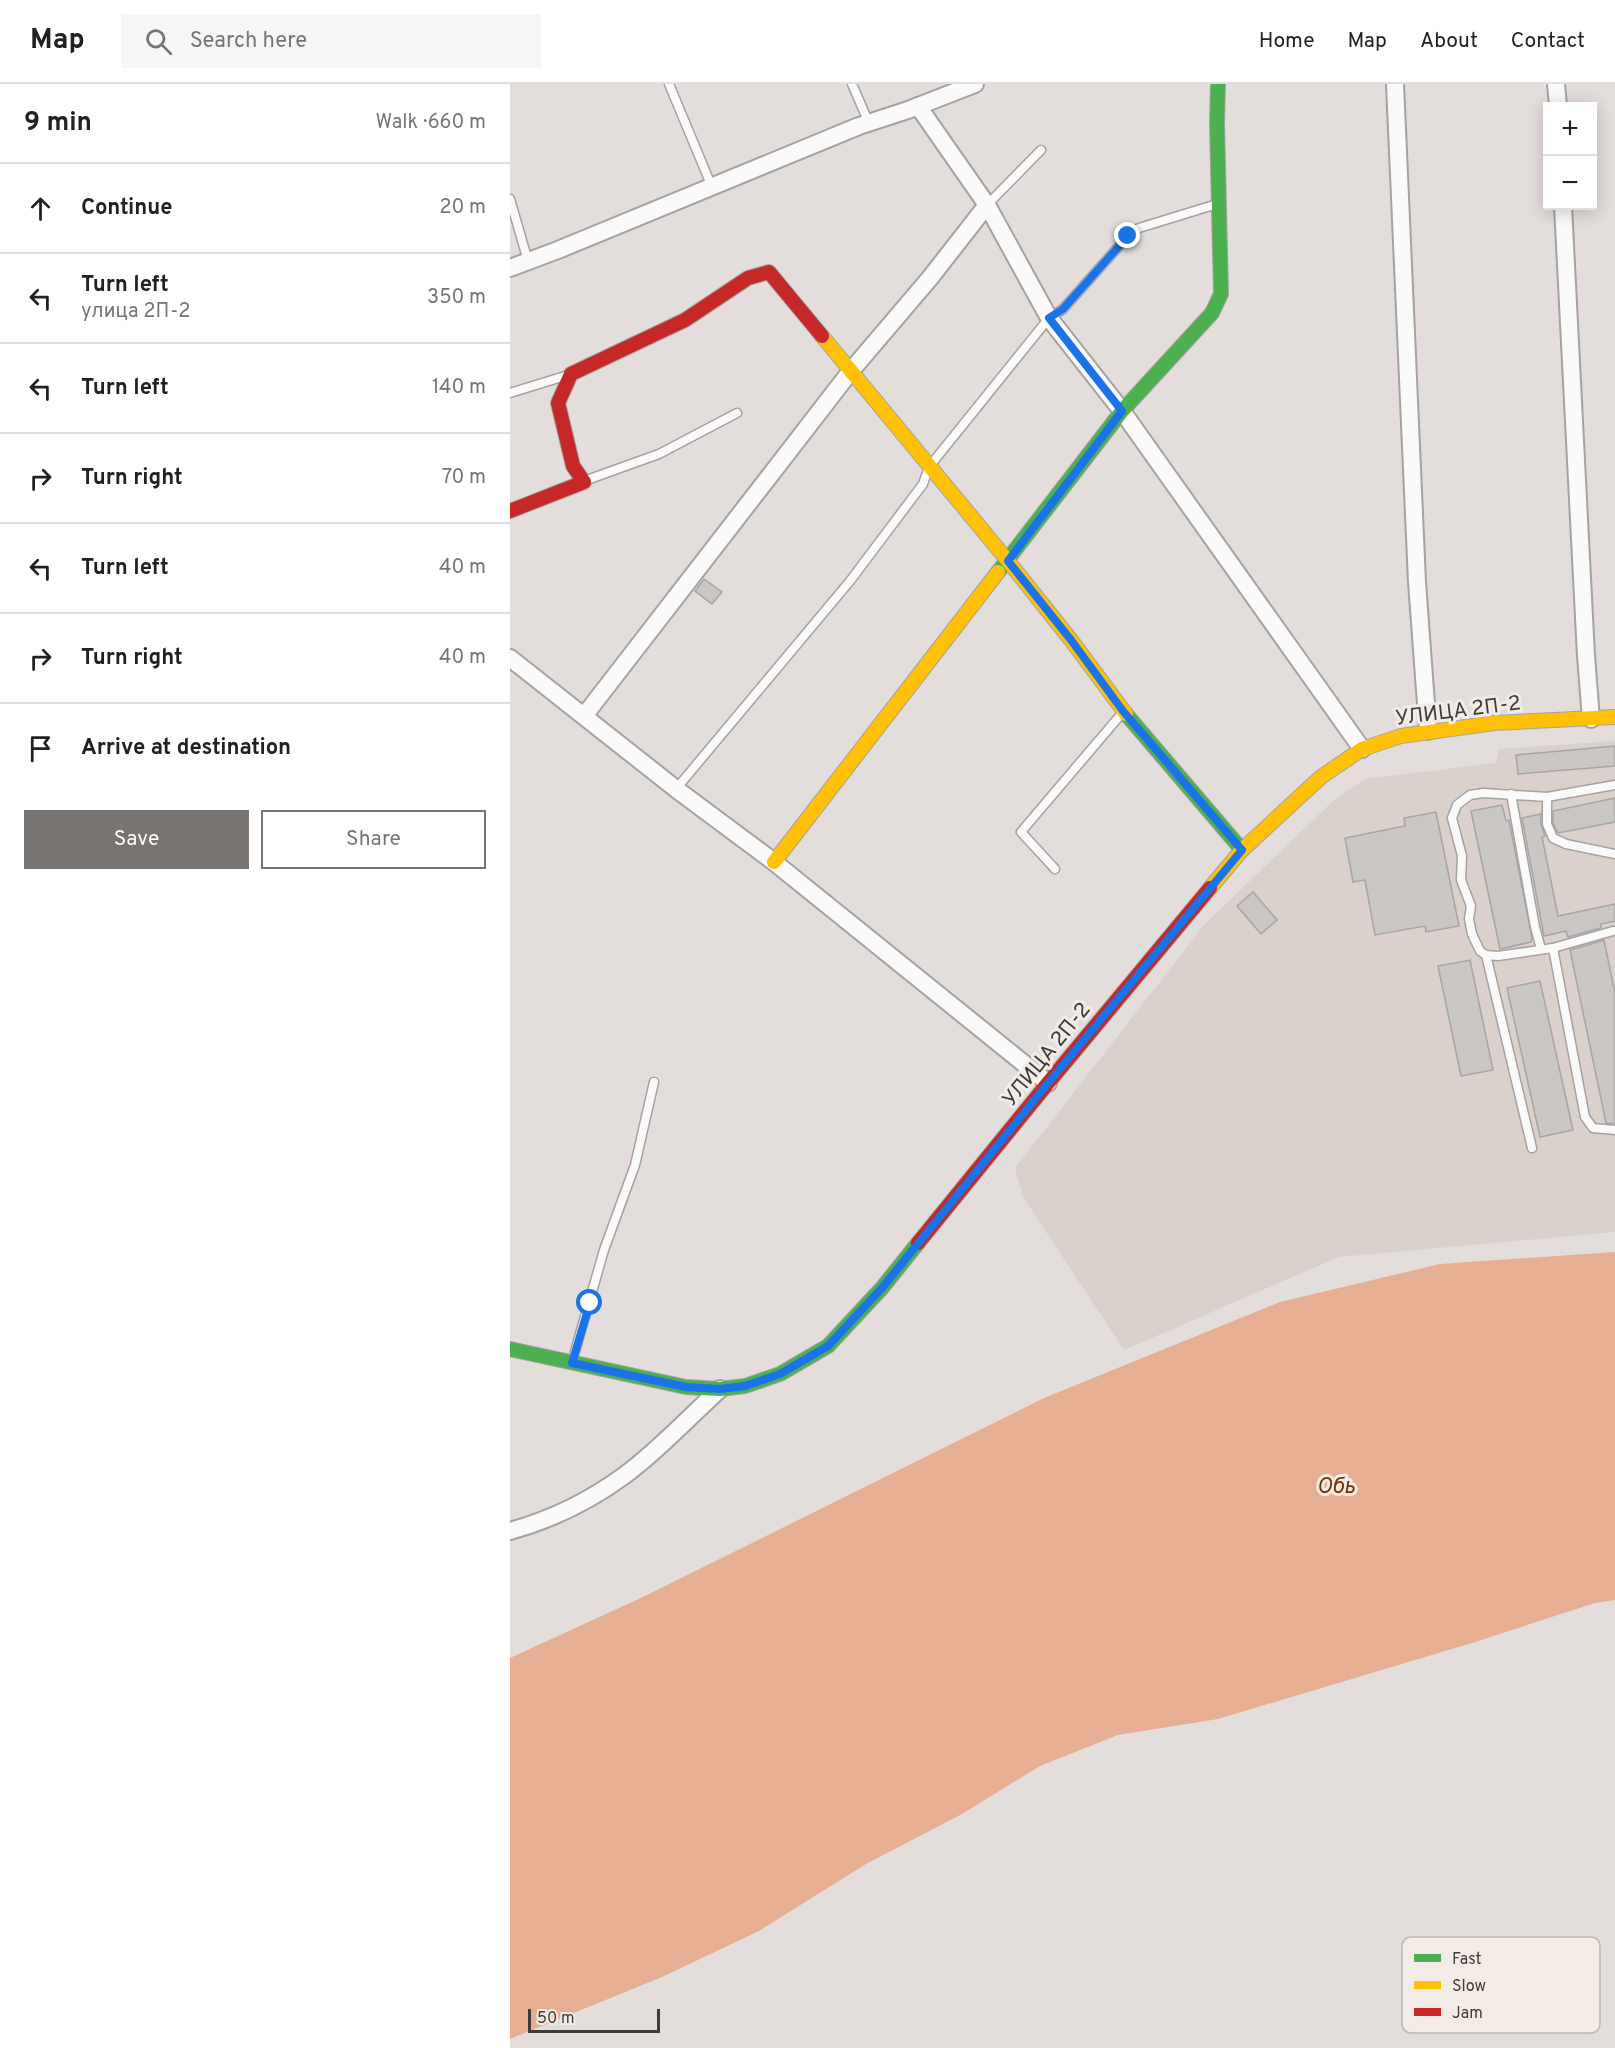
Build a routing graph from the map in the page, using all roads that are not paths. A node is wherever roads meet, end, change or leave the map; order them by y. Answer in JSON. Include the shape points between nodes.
{"nodes":[{"id":1,"x":669,"y":84,"type":"edge"},
{"id":2,"x":852,"y":84,"type":"edge"},
{"id":3,"x":975,"y":84,"type":"edge"},
{"id":4,"x":1218,"y":84,"type":"edge"},
{"id":5,"x":1395,"y":84,"type":"edge"},
{"id":6,"x":1556,"y":84,"type":"edge"},
{"id":7,"x":1558,"y":102,"type":"edge"},
{"id":8,"x":918,"y":106,"type":"junction"},
{"id":9,"x":869,"y":123,"type":"junction"},
{"id":10,"x":1041,"y":150,"type":"dead end"},
{"id":11,"x":712,"y":187,"type":"junction"},
{"id":12,"x":510,"y":199,"type":"edge"},
{"id":13,"x":1220,"y":203,"type":"junction"},
{"id":14,"x":987,"y":205,"type":"junction"},
{"id":15,"x":1563,"y":210,"type":"edge"},
{"id":16,"x":528,"y":261,"type":"junction"},
{"id":17,"x":510,"y":268,"type":"edge"},
{"id":18,"x":1049,"y":318,"type":"junction"},
{"id":19,"x":850,"y":372,"type":"junction"},
{"id":20,"x":571,"y":374,"type":"junction"},
{"id":21,"x":510,"y":393,"type":"edge"},
{"id":22,"x":1122,"y":411,"type":"junction"},
{"id":23,"x":737,"y":413,"type":"dead end"},
{"id":24,"x":929,"y":467,"type":"junction"},
{"id":25,"x":584,"y":482,"type":"junction"},
{"id":26,"x":510,"y":511,"type":"edge"},
{"id":27,"x":1008,"y":561,"type":"junction"},
{"id":28,"x":510,"y":658,"type":"edge"},
{"id":29,"x":1123,"y":711,"type":"junction"},
{"id":30,"x":584,"y":716,"type":"junction"},
{"id":31,"x":1615,"y":717,"type":"edge"},
{"id":32,"x":1592,"y":719,"type":"junction"},
{"id":33,"x":1428,"y":731,"type":"junction"},
{"id":34,"x":1362,"y":749,"type":"junction"},
{"id":35,"x":1615,"y":785,"type":"edge"},
{"id":36,"x":676,"y":789,"type":"junction"},
{"id":37,"x":1511,"y":794,"type":"junction"},
{"id":38,"x":1547,"y":797,"type":"junction"},
{"id":39,"x":1242,"y":850,"type":"junction"},
{"id":40,"x":1615,"y":854,"type":"edge"},
{"id":41,"x":774,"y":862,"type":"junction"},
{"id":42,"x":1055,"y":869,"type":"dead end"},
{"id":43,"x":1614,"y":933,"type":"edge"},
{"id":44,"x":1553,"y":948,"type":"junction"},
{"id":45,"x":1541,"y":949,"type":"junction"},
{"id":46,"x":1486,"y":955,"type":"junction"},
{"id":47,"x":654,"y":1082,"type":"dead end"},
{"id":48,"x":1048,"y":1083,"type":"junction"},
{"id":49,"x":1615,"y":1130,"type":"edge"},
{"id":50,"x":1532,"y":1148,"type":"dead end"},
{"id":51,"x":510,"y":1349,"type":"edge"},
{"id":52,"x":572,"y":1363,"type":"junction"},
{"id":53,"x":720,"y":1389,"type":"junction"},
{"id":54,"x":510,"y":1531,"type":"edge"}],
"edges":[{"from":1,"to":11,"type":"lane"},
{"from":2,"to":9,"type":"lane"},
{"from":3,"to":8,"type":"street"},
{"from":4,"to":13,"type":"street"},
{"from":5,"to":33,"type":"street","via":[[1417,582]]},
{"from":6,"to":7,"type":"street"},
{"from":8,"to":9,"type":"street"},
{"from":8,"to":14,"type":"street"},
{"from":9,"to":11,"type":"street"},
{"from":10,"to":14,"type":"lane"},
{"from":11,"to":16,"type":"street"},
{"from":12,"to":16,"type":"lane"},
{"from":13,"to":18,"type":"lane","via":[[1139,228],[1063,309]]},
{"from":13,"to":22,"type":"street","via":[[1221,294],[1212,313]]},
{"from":14,"to":18,"type":"street"},
{"from":14,"to":19,"type":"street"},
{"from":15,"to":32,"type":"street"},
{"from":16,"to":17,"type":"street"},
{"from":18,"to":22,"type":"street"},
{"from":18,"to":24,"type":"lane"},
{"from":19,"to":20,"type":"street","via":[[769,272],[748,278],[685,320]]},
{"from":19,"to":24,"type":"street"},
{"from":19,"to":30,"type":"street"},
{"from":20,"to":21,"type":"lane"},
{"from":20,"to":25,"type":"street","via":[[558,403],[573,466]]},
{"from":22,"to":27,"type":"street"},
{"from":22,"to":34,"type":"street"},
{"from":23,"to":25,"type":"lane","via":[[659,454]]},
{"from":24,"to":27,"type":"street"},
{"from":24,"to":36,"type":"lane","via":[[923,484],[850,580]]},
{"from":25,"to":26,"type":"street"},
{"from":27,"to":29,"type":"street"},
{"from":27,"to":41,"type":"street"},
{"from":28,"to":30,"type":"street"},
{"from":29,"to":39,"type":"street"},
{"from":29,"to":42,"type":"lane","via":[[1021,832]]},
{"from":30,"to":36,"type":"street"},
{"from":31,"to":32,"type":"street","name":"УЛИЦА 2П-2"},
{"from":32,"to":33,"type":"street","name":"УЛИЦА 2П-2","via":[[1494,723]]},
{"from":33,"to":34,"type":"street","name":"УЛИЦА 2П-2"},
{"from":34,"to":39,"type":"street","name":"УЛИЦА 2П-2","via":[[1321,777]]},
{"from":35,"to":38,"type":"lane"},
{"from":36,"to":41,"type":"street"},
{"from":37,"to":38,"type":"lane"},
{"from":37,"to":45,"type":"lane"},
{"from":37,"to":46,"type":"lane","via":[[1470,795],[1457,805],[1452,818],[1462,856],[1461,880],[1471,906],[1472,934]]},
{"from":38,"to":40,"type":"lane","via":[[1547,824],[1553,838]]},
{"from":39,"to":48,"type":"street","name":"УЛИЦА 2П-2"},
{"from":41,"to":48,"type":"street"},
{"from":43,"to":44,"type":"lane"},
{"from":44,"to":45,"type":"lane"},
{"from":44,"to":49,"type":"lane","via":[[1585,1117],[1593,1128]]},
{"from":45,"to":46,"type":"lane","via":[[1498,957]]},
{"from":46,"to":50,"type":"lane"},
{"from":47,"to":52,"type":"lane","via":[[634,1165],[604,1250]]},
{"from":48,"to":53,"type":"street","name":"УЛИЦА 2П-2","via":[[882,1288],[828,1346],[780,1374],[745,1386]]},
{"from":51,"to":52,"type":"street","name":"УЛИЦА 2П-2"},
{"from":52,"to":53,"type":"street","name":"УЛИЦА 2П-2","via":[[686,1387]]},
{"from":53,"to":54,"type":"street","via":[[625,1475],[589,1498],[533,1525]]}]}
